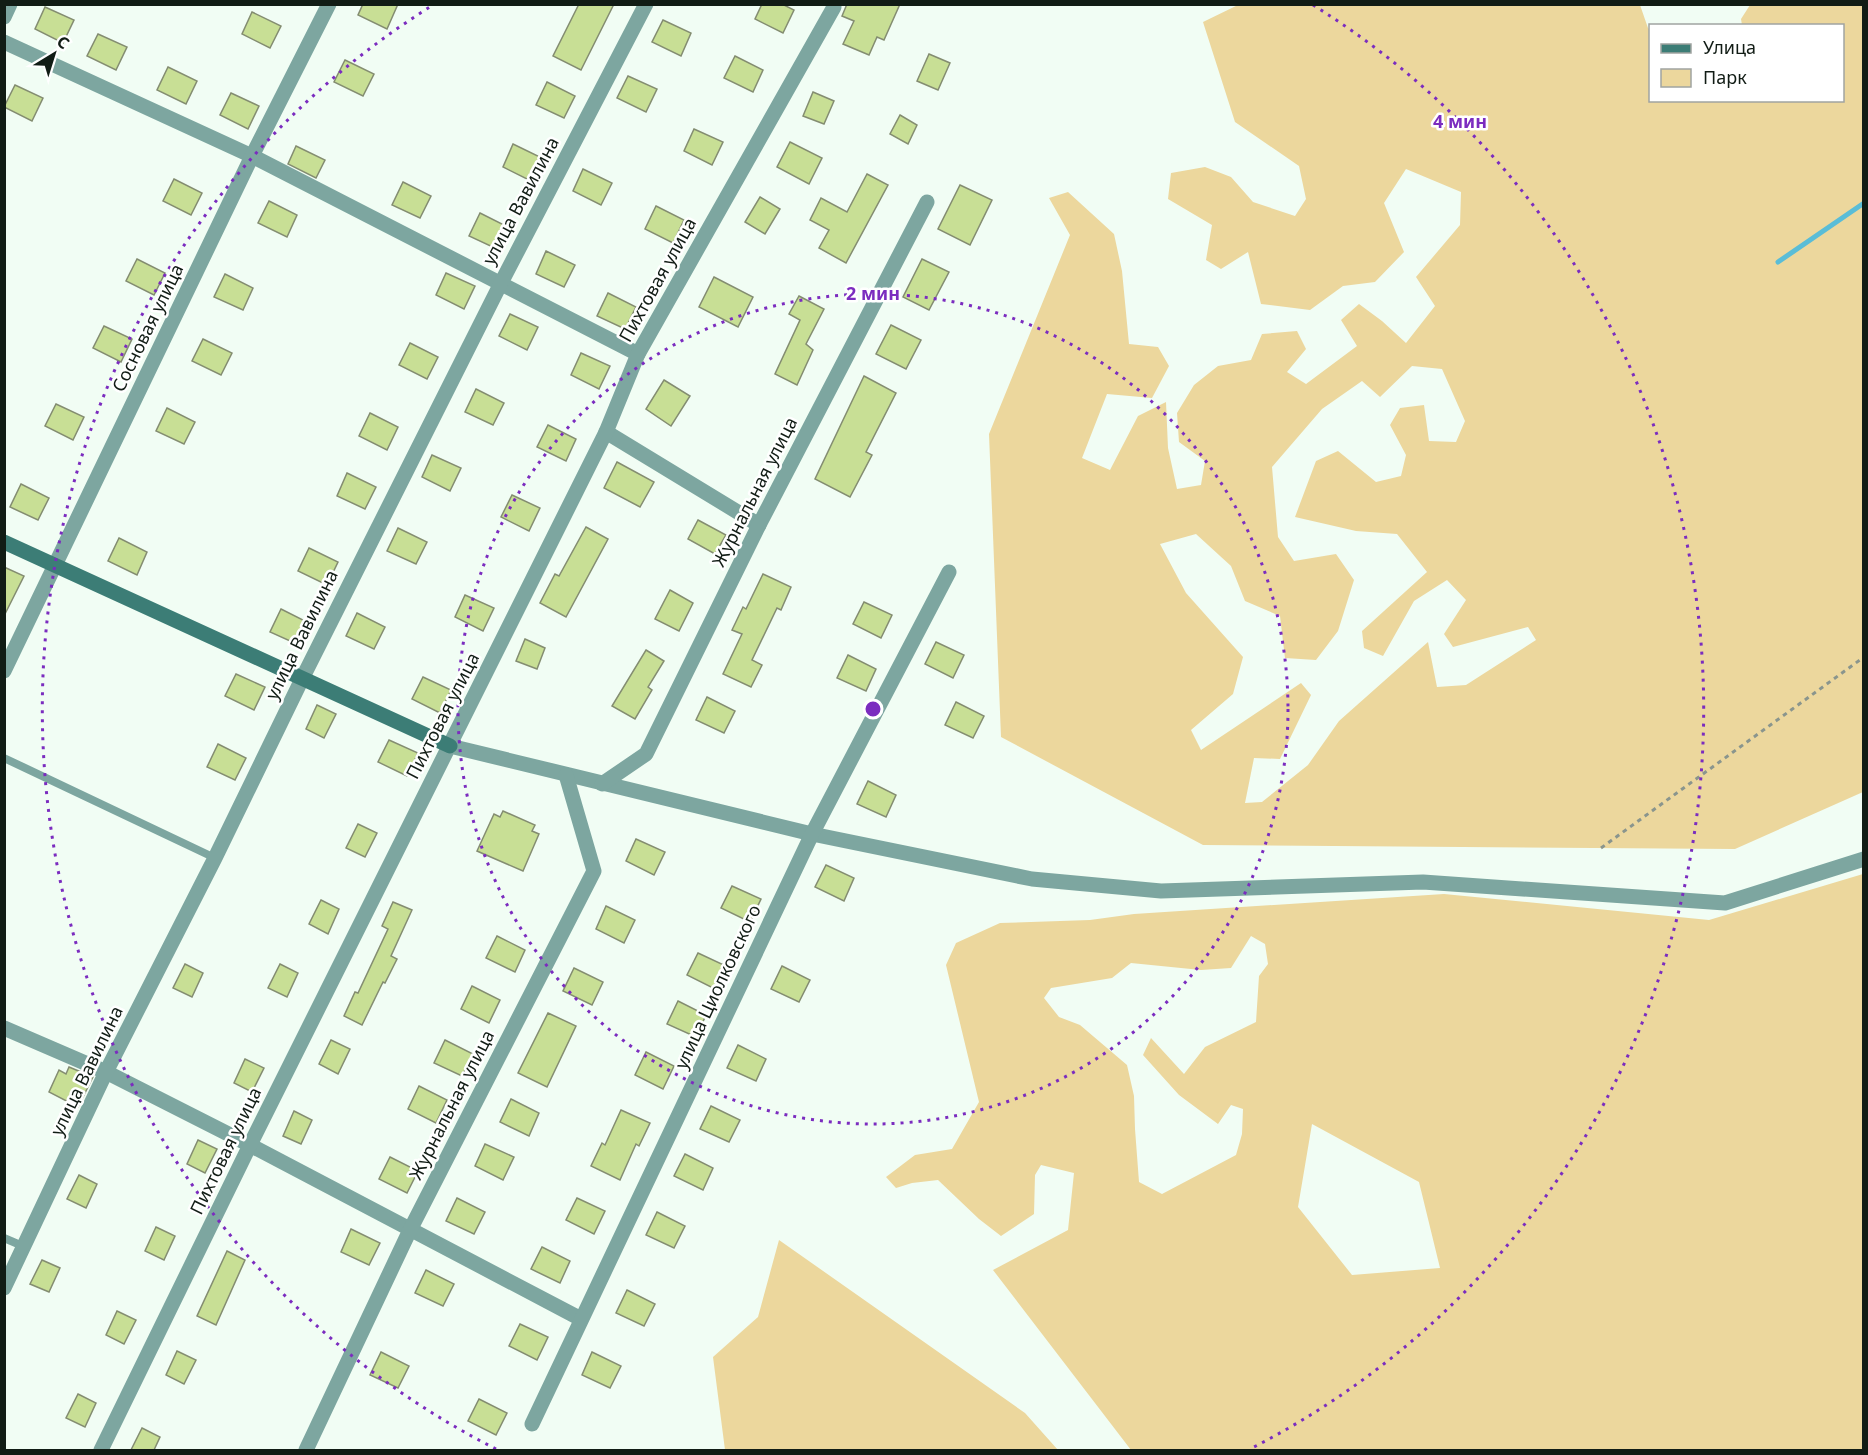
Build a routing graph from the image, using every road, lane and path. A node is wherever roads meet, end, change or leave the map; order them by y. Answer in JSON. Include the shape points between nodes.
{"nodes":[{"id":1,"x":10,"y":4,"type":"edge"},
{"id":2,"x":329,"y":4,"type":"edge"},
{"id":3,"x":646,"y":4,"type":"edge"},
{"id":4,"x":834,"y":7,"type":"dead end"},
{"id":5,"x":4,"y":17,"type":"edge"},
{"id":6,"x":4,"y":42,"type":"edge"},
{"id":7,"x":252,"y":156,"type":"junction"},
{"id":8,"x":927,"y":202,"type":"dead end"},
{"id":9,"x":501,"y":283,"type":"junction"},
{"id":10,"x":638,"y":354,"type":"junction"},
{"id":11,"x":606,"y":432,"type":"junction"},
{"id":12,"x":759,"y":525,"type":"junction"},
{"id":13,"x":4,"y":542,"type":"edge"},
{"id":14,"x":55,"y":566,"type":"junction"},
{"id":15,"x":949,"y":572,"type":"dead end"},
{"id":16,"x":1863,"y":657,"type":"edge"},
{"id":17,"x":4,"y":671,"type":"edge"},
{"id":18,"x":302,"y":679,"type":"junction"},
{"id":19,"x":450,"y":746,"type":"junction"},
{"id":20,"x":4,"y":758,"type":"edge"},
{"id":21,"x":566,"y":775,"type":"junction"},
{"id":22,"x":602,"y":784,"type":"junction"},
{"id":23,"x":813,"y":834,"type":"junction"},
{"id":24,"x":1601,"y":848,"type":"dead end"},
{"id":25,"x":215,"y":858,"type":"junction"},
{"id":26,"x":1863,"y":859,"type":"edge"},
{"id":27,"x":4,"y":1028,"type":"edge"},
{"id":28,"x":106,"y":1072,"type":"junction"},
{"id":29,"x":250,"y":1145,"type":"junction"},
{"id":30,"x":410,"y":1230,"type":"junction"},
{"id":31,"x":4,"y":1238,"type":"edge"},
{"id":32,"x":25,"y":1247,"type":"junction"},
{"id":33,"x":4,"y":1288,"type":"edge"},
{"id":34,"x":581,"y":1319,"type":"junction"},
{"id":35,"x":532,"y":1424,"type":"dead end"},
{"id":36,"x":101,"y":1450,"type":"edge"},
{"id":37,"x":306,"y":1450,"type":"edge"}],
"edges":[{"from":1,"to":5,"type":"street"},
{"from":2,"to":7,"type":"street","name":"Сосновая улица"},
{"from":3,"to":9,"type":"street","name":"улица Вавилина"},
{"from":4,"to":10,"type":"street","name":"Пихтовая улица"},
{"from":6,"to":7,"type":"street"},
{"from":7,"to":9,"type":"street"},
{"from":7,"to":14,"type":"street","name":"Сосновая улица"},
{"from":8,"to":12,"type":"street","name":"Журнальная улица"},
{"from":9,"to":10,"type":"street"},
{"from":9,"to":18,"type":"street","name":"улица Вавилина"},
{"from":10,"to":11,"type":"street","name":"Пихтовая улица"},
{"from":11,"to":12,"type":"street"},
{"from":11,"to":19,"type":"street","name":"Пихтовая улица"},
{"from":12,"to":22,"type":"street","name":"Журнальная улица","via":[[646,754]]},
{"from":13,"to":14,"type":"street"},
{"from":14,"to":17,"type":"street","name":"Сосновая улица"},
{"from":14,"to":18,"type":"street"},
{"from":15,"to":23,"type":"street","name":"улица Циолковского"},
{"from":16,"to":24,"type":"path"},
{"from":18,"to":19,"type":"street"},
{"from":18,"to":25,"type":"street","name":"улица Вавилина"},
{"from":19,"to":21,"type":"street"},
{"from":19,"to":29,"type":"street","name":"Пихтовая улица"},
{"from":20,"to":25,"type":"lane"},
{"from":21,"to":22,"type":"street"},
{"from":21,"to":30,"type":"street","name":"Журнальная улица","via":[[594,871]]},
{"from":22,"to":23,"type":"street"},
{"from":23,"to":26,"type":"street","via":[[1032,879],[1161,891],[1423,882],[1725,903]]},
{"from":23,"to":34,"type":"street","name":"улица Циолковского"},
{"from":25,"to":28,"type":"street","name":"улица Вавилина"},
{"from":27,"to":28,"type":"street"},
{"from":28,"to":29,"type":"street"},
{"from":28,"to":32,"type":"street","name":"улица Вавилина"},
{"from":29,"to":30,"type":"street"},
{"from":29,"to":36,"type":"street","name":"Пихтовая улица"},
{"from":30,"to":34,"type":"street"},
{"from":30,"to":37,"type":"street","name":"Журнальная улица"},
{"from":31,"to":32,"type":"lane"},
{"from":32,"to":33,"type":"street","name":"улица Вавилина"},
{"from":34,"to":35,"type":"street","name":"улица Циолковского"}]}
